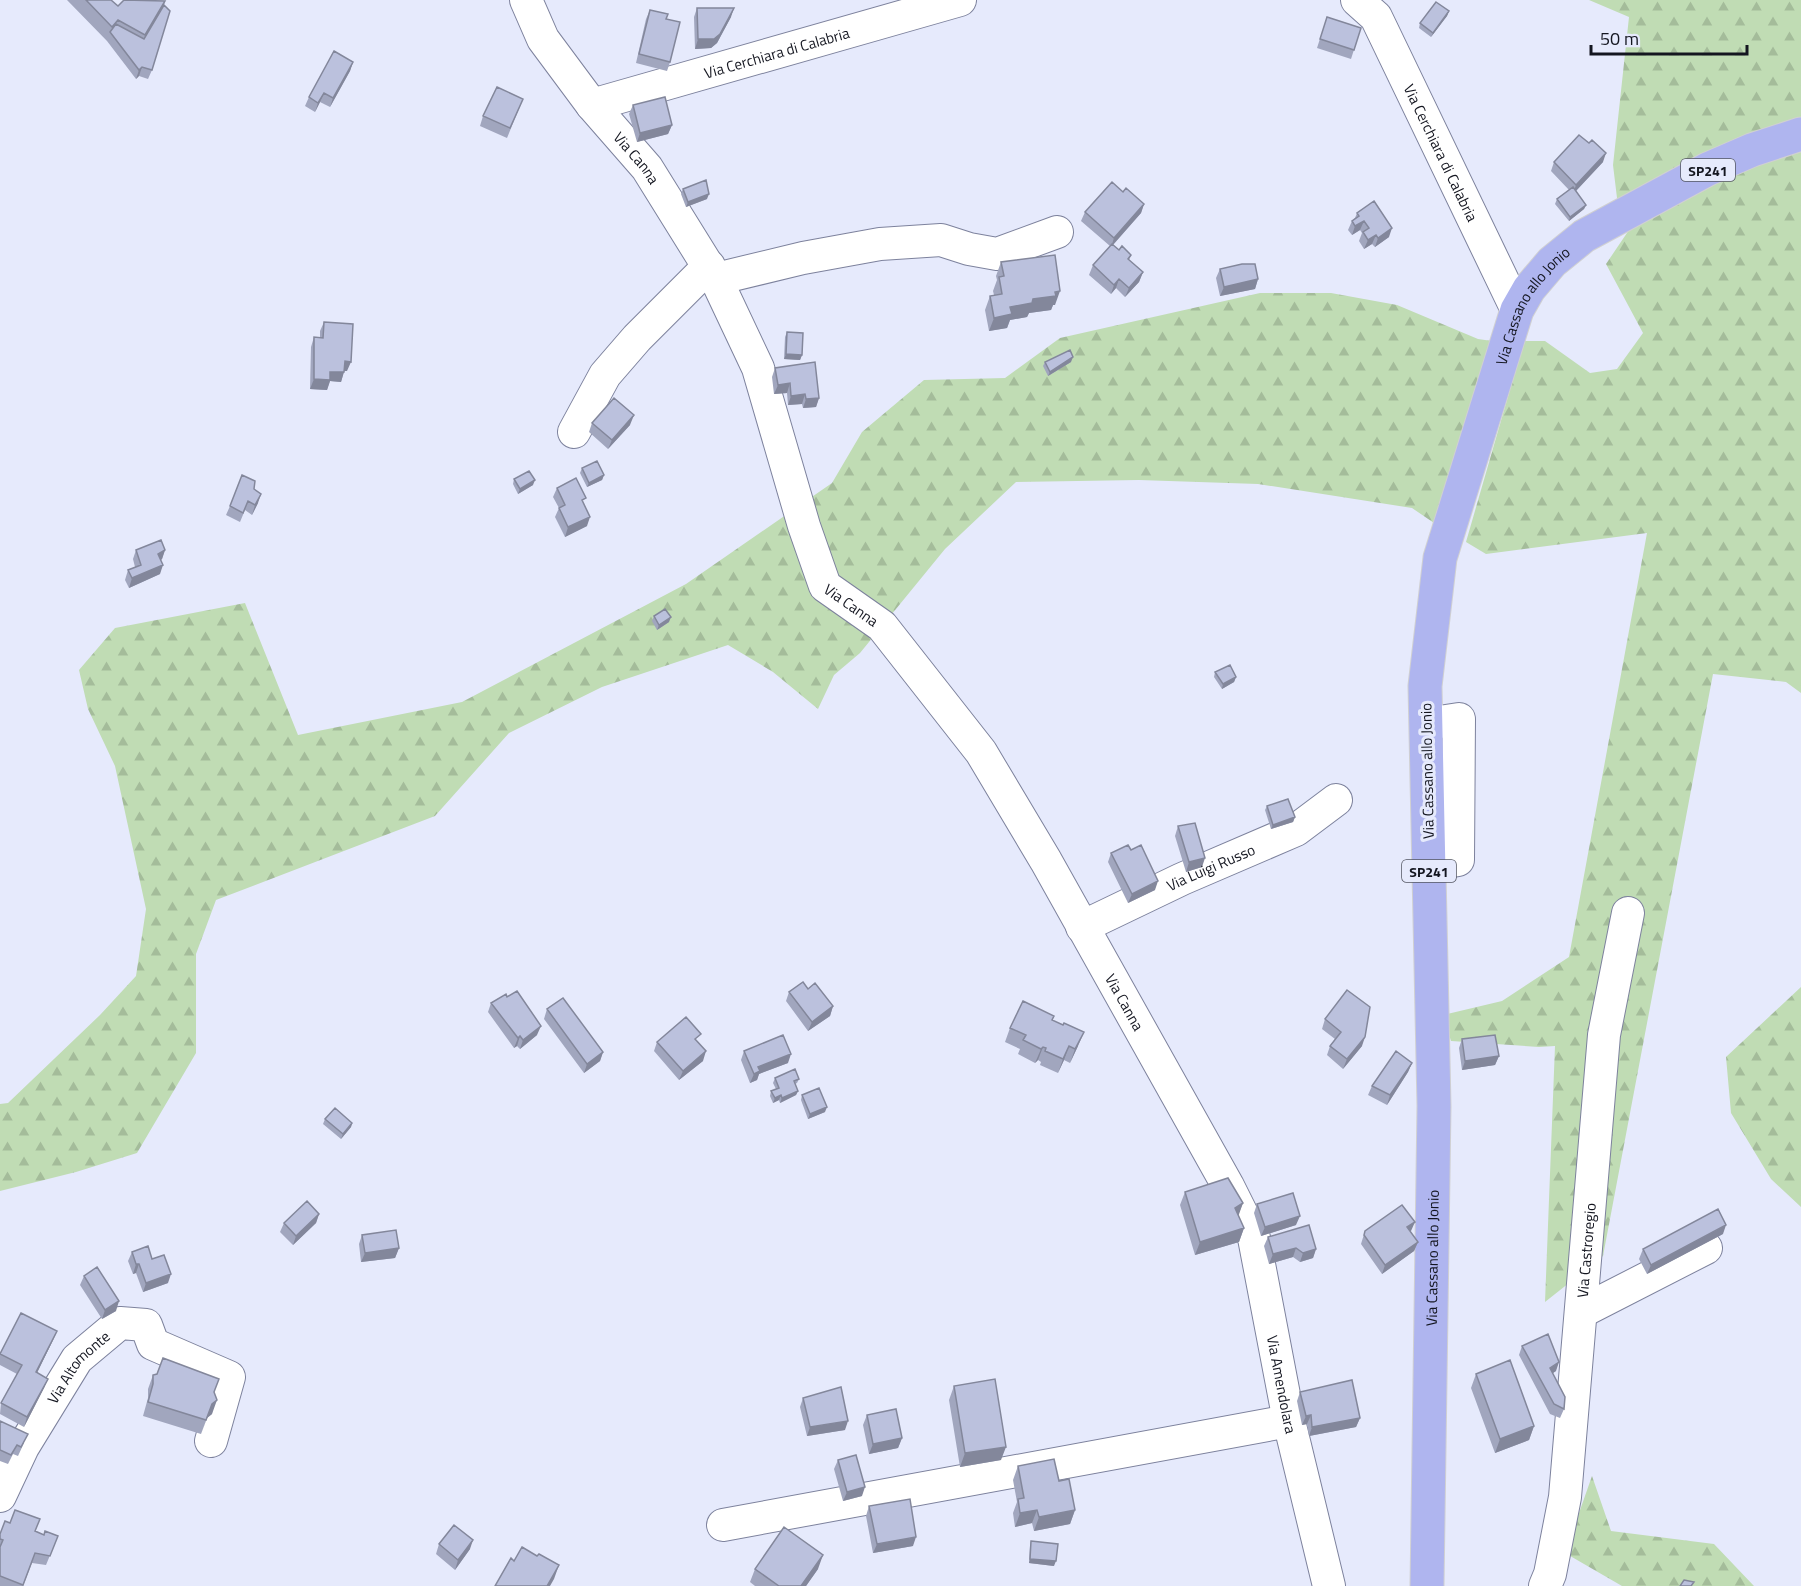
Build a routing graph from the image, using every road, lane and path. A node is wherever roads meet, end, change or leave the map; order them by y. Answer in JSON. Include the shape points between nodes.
{"nodes":[{"id":1,"x":526,"y":0,"type":"edge"},
{"id":2,"x":960,"y":0,"type":"edge"},
{"id":3,"x":1357,"y":0,"type":"edge"},
{"id":4,"x":592,"y":105,"type":"junction"},
{"id":5,"x":1801,"y":134,"type":"edge"},
{"id":6,"x":1057,"y":232,"type":"dead end"},
{"id":7,"x":713,"y":272,"type":"junction"},
{"id":8,"x":1517,"y":310,"type":"junction"},
{"id":9,"x":574,"y":432,"type":"dead end"},
{"id":10,"x":1336,"y":800,"type":"dead end"},
{"id":11,"x":1628,"y":913,"type":"dead end"},
{"id":12,"x":1082,"y":927,"type":"junction"},
{"id":13,"x":1228,"y":1186,"type":"joint"},
{"id":14,"x":1706,"y":1248,"type":"edge"},
{"id":15,"x":1581,"y":1312,"type":"junction"},
{"id":16,"x":1289,"y":1421,"type":"junction"},
{"id":17,"x":211,"y":1441,"type":"dead end"},
{"id":18,"x":0,"y":1496,"type":"edge"},
{"id":19,"x":723,"y":1525,"type":"dead end"},
{"id":20,"x":1329,"y":1586,"type":"edge"},
{"id":21,"x":1427,"y":1586,"type":"edge"},
{"id":22,"x":1545,"y":1586,"type":"edge"}],
"edges":[{"from":1,"to":4,"type":"street","name":"Via Canna","via":[[543,39]]},
{"from":2,"to":4,"type":"street","name":"Via Cerchiara di Calabria"},
{"from":3,"to":8,"type":"street","name":"Via Cerchiara di Calabria","via":[[1376,16]]},
{"from":4,"to":7,"type":"street","name":"Via Canna","via":[[647,168]]},
{"from":5,"to":8,"type":"main road","name":"Via Cassano allo Jonio","number":"SP241","via":[[1708,169],[1584,236],[1552,261]]},
{"from":6,"to":7,"type":"street","via":[[997,254],[941,240],[880,244]]},
{"from":7,"to":9,"type":"street","via":[[637,338],[605,375]]},
{"from":7,"to":12,"type":"street","name":"Via Canna","via":[[758,368],[825,586],[882,626],[981,752]]},
{"from":8,"to":21,"type":"main road","name":"Via Cassano allo Jonio","number":"SP241","via":[[1440,558],[1425,686],[1434,1106]]},
{"from":10,"to":12,"type":"street","name":"Via Luigi Russo","via":[[1296,830]]},
{"from":11,"to":15,"type":"street","name":"Via Castroregio","via":[[1604,1035]]},
{"from":12,"to":13,"type":"street","name":"Via Canna"},
{"from":13,"to":16,"type":"street","name":"Via Amendolara","via":[[1254,1238]]},
{"from":14,"to":15,"type":"street"},
{"from":15,"to":22,"type":"street","name":"Via Castroregio","via":[[1565,1497]]},
{"from":16,"to":19,"type":"street"},
{"from":16,"to":20,"type":"street","name":"Via Amendolara"},
{"from":17,"to":18,"type":"street","name":"Via Altomonte","via":[[230,1377],[153,1344],[146,1325],[120,1323],[77,1359],[22,1447]]}]}
